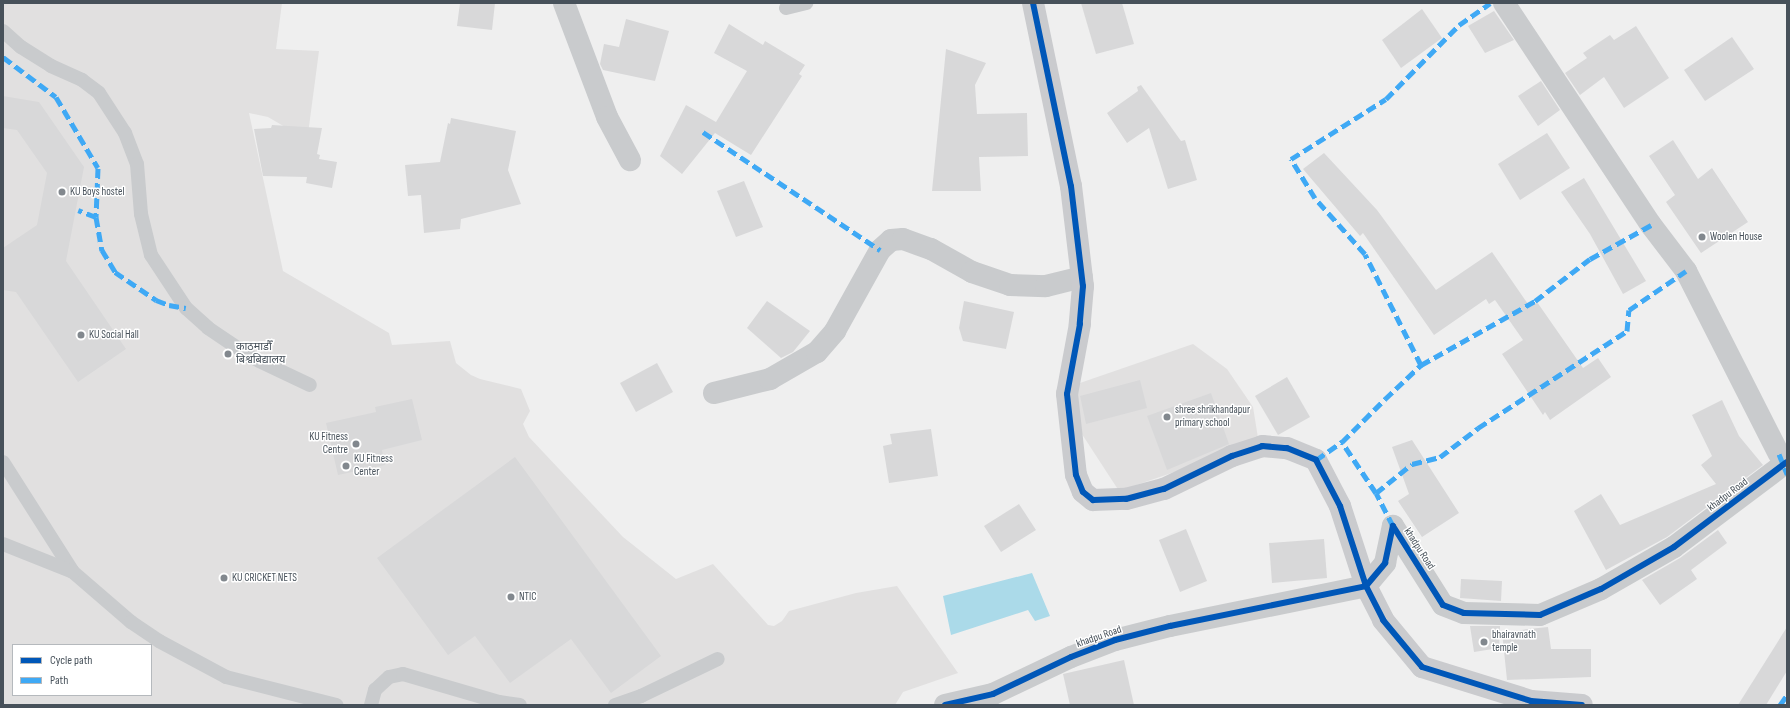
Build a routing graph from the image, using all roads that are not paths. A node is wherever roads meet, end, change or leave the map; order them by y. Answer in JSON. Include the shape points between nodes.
{"nodes":[{"id":1,"x":564,"y":3,"type":"edge"},
{"id":2,"x":806,"y":3,"type":"edge"},
{"id":3,"x":1033,"y":3,"type":"edge"},
{"id":4,"x":1504,"y":3,"type":"edge"},
{"id":5,"x":786,"y":8,"type":"dead end"},
{"id":6,"x":3,"y":31,"type":"edge"},
{"id":7,"x":630,"y":160,"type":"dead end"},
{"id":8,"x":1082,"y":277,"type":"junction"},
{"id":9,"x":310,"y":385,"type":"dead end"},
{"id":10,"x":714,"y":393,"type":"dead end"},
{"id":11,"x":1783,"y":461,"type":"edge"},
{"id":12,"x":3,"y":462,"type":"edge"},
{"id":13,"x":3,"y":544,"type":"edge"},
{"id":14,"x":73,"y":572,"type":"junction"},
{"id":15,"x":1366,"y":586,"type":"junction"},
{"id":16,"x":718,"y":660,"type":"dead end"},
{"id":17,"x":336,"y":705,"type":"edge"},
{"id":18,"x":371,"y":705,"type":"edge"},
{"id":19,"x":520,"y":705,"type":"edge"},
{"id":20,"x":615,"y":705,"type":"edge"},
{"id":21,"x":945,"y":705,"type":"edge"},
{"id":22,"x":1582,"y":705,"type":"edge"}],
"edges":[{"from":1,"to":7,"type":"street","via":[[607,117]]},
{"from":2,"to":5,"type":"lane"},
{"from":3,"to":8,"type":"street","via":[[1071,186]]},
{"from":4,"to":11,"type":"street","via":[[1651,224],[1686,271]]},
{"from":6,"to":9,"type":"lane","via":[[21,47],[82,80],[99,93],[125,133],[137,164],[141,214],[150,255],[186,308],[208,328],[251,357]]},
{"from":8,"to":10,"type":"street","via":[[1046,286],[1010,285],[972,272],[931,249],[903,239],[890,240],[880,250],[835,331],[816,352],[770,379]]},
{"from":8,"to":15,"type":"street","via":[[1080,324],[1068,394],[1076,475],[1083,492],[1093,500],[1126,499],[1164,488],[1232,456],[1262,446],[1287,448],[1316,460],[1340,506]]},
{"from":11,"to":15,"type":"street","name":"khadpu Road","via":[[1674,547],[1601,589],[1540,615],[1464,613],[1443,605],[1393,526],[1385,563]]},
{"from":12,"to":14,"type":"lane"},
{"from":13,"to":14,"type":"lane"},
{"from":14,"to":17,"type":"lane","via":[[131,622],[205,667],[226,677],[266,689]]},
{"from":15,"to":21,"type":"street","name":"khadpu Road","via":[[1114,640],[992,694]]},
{"from":15,"to":22,"type":"street","via":[[1383,620],[1422,667],[1531,701]]},
{"from":16,"to":20,"type":"lane"},
{"from":18,"to":19,"type":"lane","via":[[376,690],[389,677],[403,674],[499,702]]}]}
